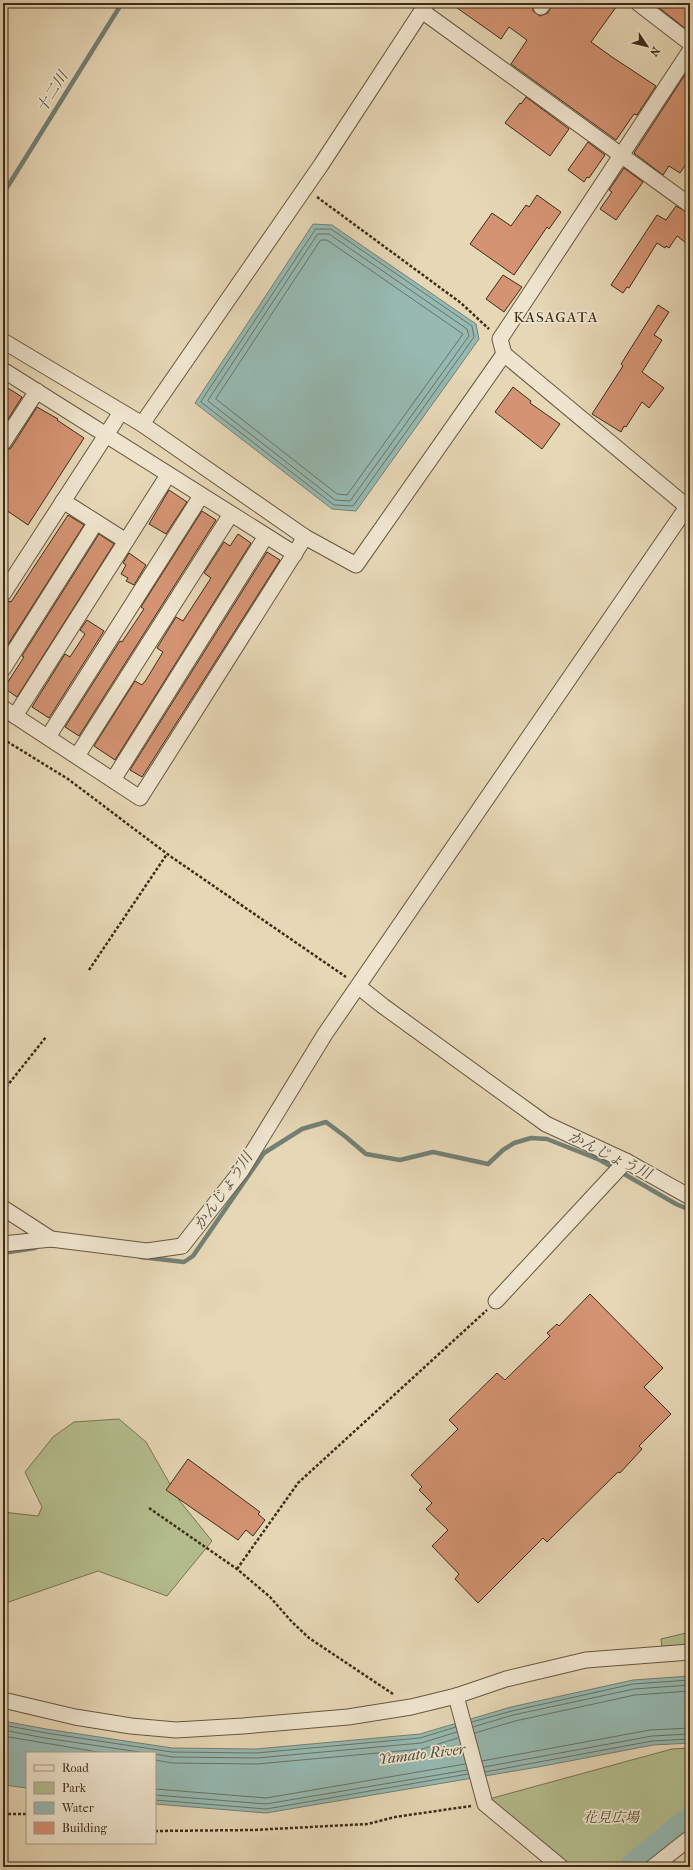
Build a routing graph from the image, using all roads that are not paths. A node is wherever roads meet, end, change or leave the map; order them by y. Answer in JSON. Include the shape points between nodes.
{"nodes":[{"id":1,"x":638,"y":3,"type":"edge"},
{"id":2,"x":425,"y":7,"type":"edge"},
{"id":3,"x":690,"y":43,"type":"edge"},
{"id":4,"x":690,"y":51,"type":"edge"},
{"id":5,"x":621,"y":155,"type":"junction"},
{"id":6,"x":690,"y":205,"type":"edge"},
{"id":7,"x":3,"y":341,"type":"edge"},
{"id":8,"x":504,"y":354,"type":"junction"},
{"id":9,"x":3,"y":370,"type":"edge"},
{"id":10,"x":36,"y":391,"type":"junction"},
{"id":11,"x":122,"y":412,"type":"junction"},
{"id":12,"x":142,"y":424,"type":"junction"},
{"id":13,"x":105,"y":436,"type":"junction"},
{"id":14,"x":3,"y":444,"type":"edge"},
{"id":15,"x":168,"y":475,"type":"junction"},
{"id":16,"x":201,"y":496,"type":"junction"},
{"id":17,"x":63,"y":501,"type":"junction"},
{"id":18,"x":689,"y":508,"type":"edge"},
{"id":19,"x":231,"y":514,"type":"junction"},
{"id":20,"x":96,"y":522,"type":"junction"},
{"id":21,"x":266,"y":536,"type":"junction"},
{"id":22,"x":305,"y":537,"type":"junction"},
{"id":23,"x":126,"y":541,"type":"junction"},
{"id":24,"x":295,"y":554,"type":"junction"},
{"id":25,"x":3,"y":594,"type":"edge"},
{"id":26,"x":3,"y":669,"type":"edge"},
{"id":27,"x":3,"y":708,"type":"edge"},
{"id":28,"x":16,"y":716,"type":"junction"},
{"id":29,"x":48,"y":737,"type":"junction"},
{"id":30,"x":77,"y":756,"type":"junction"},
{"id":31,"x":113,"y":780,"type":"junction"},
{"id":32,"x":359,"y":987,"type":"junction"},
{"id":33,"x":626,"y":1162,"type":"junction"},
{"id":34,"x":690,"y":1197,"type":"edge"},
{"id":35,"x":3,"y":1208,"type":"edge"},
{"id":36,"x":51,"y":1239,"type":"junction"},
{"id":37,"x":3,"y":1244,"type":"edge"},
{"id":38,"x":496,"y":1301,"type":"road end"},
{"id":39,"x":690,"y":1652,"type":"edge"},
{"id":40,"x":457,"y":1699,"type":"junction"},
{"id":41,"x":3,"y":1700,"type":"edge"},
{"id":42,"x":690,"y":1838,"type":"edge"},
{"id":43,"x":560,"y":1867,"type":"edge"},
{"id":44,"x":653,"y":1867,"type":"edge"}],
"edges":[{"from":1,"to":3,"type":"street"},
{"from":2,"to":5,"type":"street"},
{"from":2,"to":12,"type":"street","via":[[305,188]]},
{"from":4,"to":5,"type":"street"},
{"from":5,"to":6,"type":"street"},
{"from":5,"to":8,"type":"street","via":[[500,339]]},
{"from":7,"to":11,"type":"street"},
{"from":8,"to":18,"type":"street"},
{"from":8,"to":22,"type":"street","via":[[356,565]]},
{"from":9,"to":10,"type":"street"},
{"from":10,"to":13,"type":"street"},
{"from":10,"to":14,"type":"street"},
{"from":11,"to":12,"type":"street"},
{"from":11,"to":13,"type":"street"},
{"from":12,"to":22,"type":"street"},
{"from":13,"to":15,"type":"street"},
{"from":13,"to":17,"type":"street"},
{"from":15,"to":16,"type":"street"},
{"from":15,"to":23,"type":"street"},
{"from":16,"to":19,"type":"street"},
{"from":16,"to":29,"type":"street"},
{"from":17,"to":20,"type":"street"},
{"from":17,"to":25,"type":"street"},
{"from":18,"to":32,"type":"street"},
{"from":19,"to":21,"type":"street"},
{"from":19,"to":30,"type":"street"},
{"from":20,"to":23,"type":"street"},
{"from":20,"to":26,"type":"street"},
{"from":21,"to":24,"type":"street"},
{"from":21,"to":31,"type":"street"},
{"from":22,"to":24,"type":"street"},
{"from":23,"to":28,"type":"street"},
{"from":24,"to":31,"type":"street","via":[[140,798]]},
{"from":27,"to":28,"type":"street"},
{"from":28,"to":29,"type":"street"},
{"from":29,"to":30,"type":"street"},
{"from":30,"to":31,"type":"street"},
{"from":32,"to":33,"type":"street","via":[[546,1124]]},
{"from":32,"to":36,"type":"street","via":[[325,1034],[241,1171],[182,1246],[147,1251]]},
{"from":33,"to":34,"type":"street"},
{"from":33,"to":38,"type":"street"},
{"from":35,"to":36,"type":"street"},
{"from":36,"to":37,"type":"street"},
{"from":39,"to":40,"type":"street","via":[[586,1660],[506,1679]]},
{"from":40,"to":41,"type":"street","via":[[348,1717],[176,1730],[75,1717]]},
{"from":40,"to":43,"type":"street","via":[[483,1800]]},
{"from":42,"to":44,"type":"street"}]}
